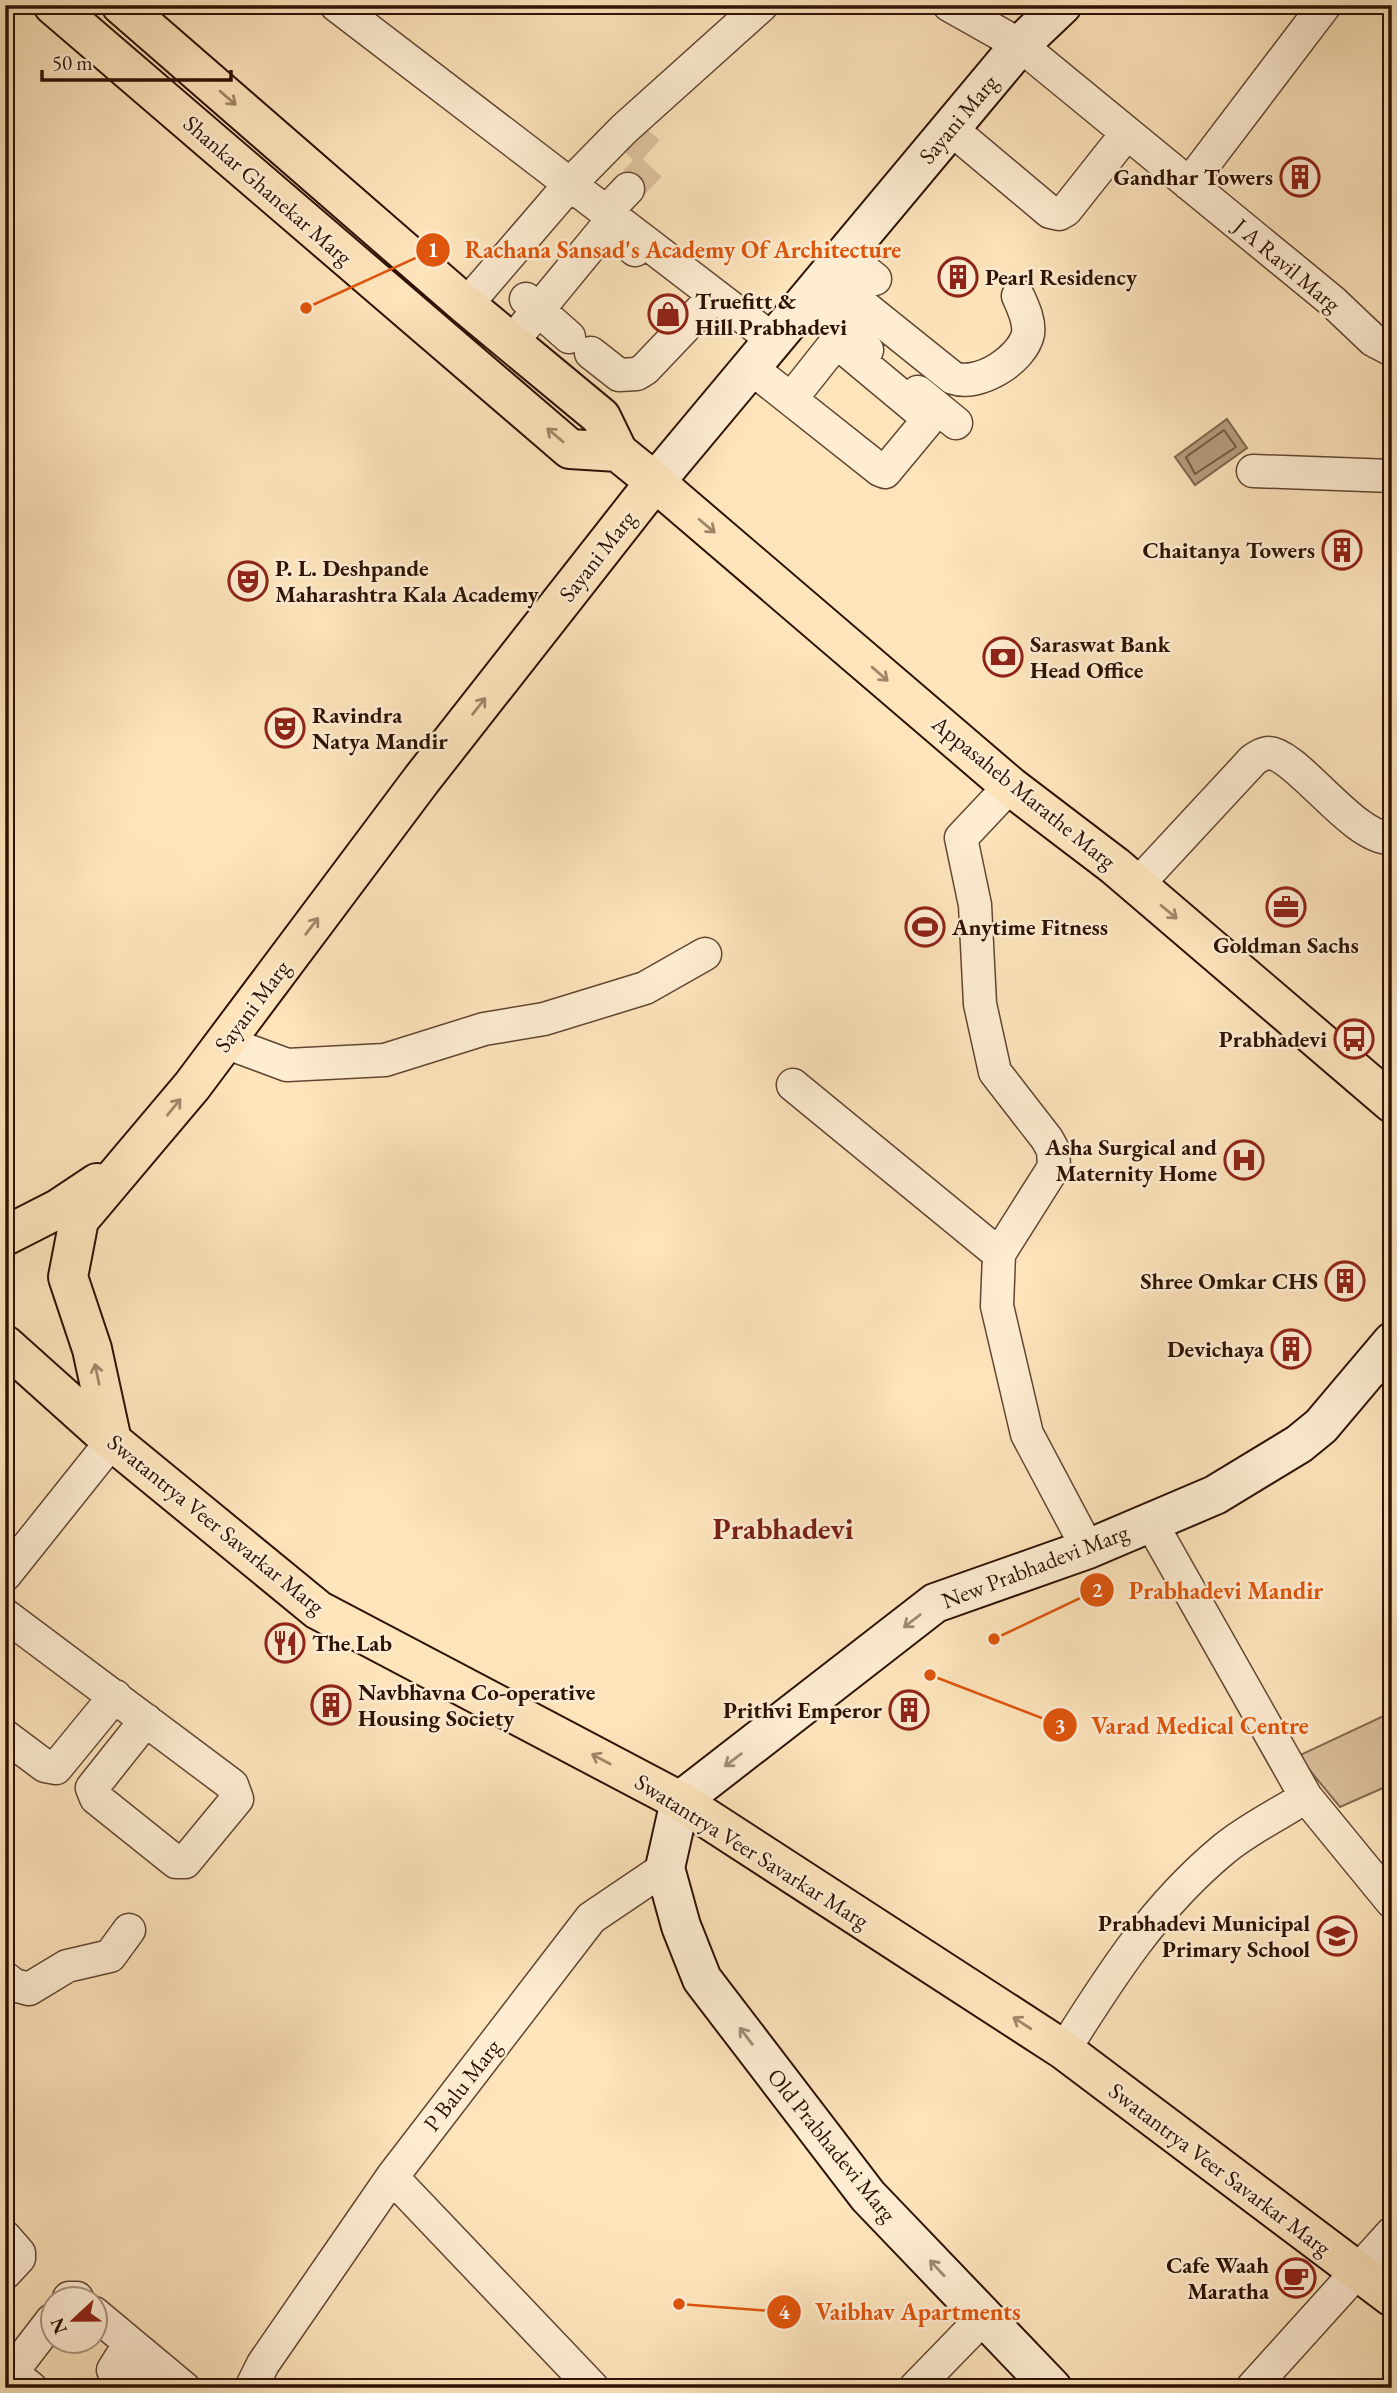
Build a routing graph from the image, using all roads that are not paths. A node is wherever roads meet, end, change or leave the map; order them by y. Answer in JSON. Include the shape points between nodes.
{"nodes":[{"id":1,"x":53,"y":5,"type":"edge"},
{"id":2,"x":121,"y":5,"type":"edge"},
{"id":3,"x":336,"y":5,"type":"edge"},
{"id":4,"x":762,"y":5,"type":"edge"},
{"id":5,"x":949,"y":5,"type":"edge"},
{"id":6,"x":1062,"y":5,"type":"edge"},
{"id":7,"x":1325,"y":5,"type":"edge"},
{"id":8,"x":369,"y":14,"type":"edge"},
{"id":9,"x":1020,"y":45,"type":"junction"},
{"id":10,"x":950,"y":128,"type":"junction"},
{"id":11,"x":1127,"y":133,"type":"junction"},
{"id":12,"x":571,"y":183,"type":"junction"},
{"id":13,"x":1189,"y":184,"type":"junction"},
{"id":14,"x":825,"y":277,"type":"junction"},
{"id":15,"x":875,"y":279,"type":"dead end"},
{"id":16,"x":1017,"y":296,"type":"dead end"},
{"id":17,"x":533,"y":300,"type":"junction"},
{"id":18,"x":466,"y":305,"type":"junction"},
{"id":19,"x":704,"y":307,"type":"junction"},
{"id":20,"x":505,"y":338,"type":"junction"},
{"id":21,"x":1392,"y":350,"type":"edge"},
{"id":22,"x":760,"y":353,"type":"junction"},
{"id":23,"x":791,"y":399,"type":"dead end"},
{"id":24,"x":956,"y":423,"type":"dead end"},
{"id":25,"x":618,"y":452,"type":"junction"},
{"id":26,"x":1253,"y":471,"type":"dead end"},
{"id":27,"x":1392,"y":476,"type":"edge"},
{"id":28,"x":655,"y":482,"type":"junction"},
{"id":29,"x":1010,"y":786,"type":"junction"},
{"id":30,"x":1392,"y":838,"type":"edge"},
{"id":31,"x":1137,"y":885,"type":"junction"},
{"id":32,"x":705,"y":954,"type":"dead end"},
{"id":33,"x":225,"y":1042,"type":"junction"},
{"id":34,"x":793,"y":1085,"type":"dead end"},
{"id":35,"x":1392,"y":1103,"type":"edge"},
{"id":36,"x":131,"y":1160,"type":"junction"},
{"id":37,"x":5,"y":1236,"type":"edge"},
{"id":38,"x":999,"y":1254,"type":"junction"},
{"id":39,"x":1392,"y":1342,"type":"edge"},
{"id":40,"x":5,"y":1345,"type":"edge"},
{"id":41,"x":112,"y":1441,"type":"junction"},
{"id":42,"x":1150,"y":1521,"type":"junction"},
{"id":43,"x":1088,"y":1549,"type":"junction"},
{"id":44,"x":5,"y":1575,"type":"edge"},
{"id":45,"x":8,"y":1622,"type":"edge"},
{"id":46,"x":114,"y":1696,"type":"junction"},
{"id":47,"x":146,"y":1720,"type":"junction"},
{"id":48,"x":5,"y":1736,"type":"edge"},
{"id":49,"x":1306,"y":1797,"type":"junction"},
{"id":50,"x":680,"y":1801,"type":"junction"},
{"id":51,"x":665,"y":1868,"type":"junction"},
{"id":52,"x":1392,"y":1902,"type":"edge"},
{"id":53,"x":129,"y":1930,"type":"dead end"},
{"id":54,"x":5,"y":1978,"type":"edge"},
{"id":55,"x":1064,"y":2050,"type":"junction"},
{"id":56,"x":391,"y":2177,"type":"junction"},
{"id":57,"x":1392,"y":2233,"type":"edge"},
{"id":58,"x":5,"y":2237,"type":"edge"},
{"id":59,"x":1356,"y":2272,"type":"junction"},
{"id":60,"x":5,"y":2273,"type":"edge"},
{"id":61,"x":1392,"y":2297,"type":"edge"},
{"id":62,"x":984,"y":2318,"type":"junction"},
{"id":63,"x":108,"y":2324,"type":"edge"},
{"id":64,"x":38,"y":2338,"type":"edge"},
{"id":65,"x":131,"y":2343,"type":"junction"},
{"id":66,"x":169,"y":2383,"type":"edge"},
{"id":67,"x":31,"y":2388,"type":"edge"},
{"id":68,"x":135,"y":2388,"type":"edge"},
{"id":69,"x":251,"y":2388,"type":"edge"},
{"id":70,"x":593,"y":2388,"type":"edge"},
{"id":71,"x":915,"y":2388,"type":"edge"},
{"id":72,"x":1052,"y":2388,"type":"edge"},
{"id":73,"x":1252,"y":2388,"type":"edge"}],
"edges":[{"from":25,"to":1,"type":"main road","name":"Shankar Ghanekar Marg","one_way":true,"via":[[570,449]]},
{"from":2,"to":18,"type":"main road","one_way":true},
{"from":3,"to":8,"type":"street"},
{"from":4,"to":12,"type":"street","via":[[629,134]]},
{"from":5,"to":9,"type":"street","name":"J A Ravil Marg"},
{"from":6,"to":9,"type":"street","name":"Sayani Marg"},
{"from":7,"to":13,"type":"street"},
{"from":8,"to":12,"type":"street"},
{"from":9,"to":10,"type":"street","name":"Sayani Marg"},
{"from":9,"to":11,"type":"street","name":"J A Ravil Marg"},
{"from":10,"to":11,"type":"street","via":[[1050,212],[1059,214]]},
{"from":10,"to":14,"type":"street","name":"Sayani Marg"},
{"from":11,"to":13,"type":"street","name":"J A Ravil Marg"},
{"from":12,"to":18,"type":"street"},
{"from":12,"to":22,"type":"street","via":[[618,200]]},
{"from":13,"to":21,"type":"street","name":"J A Ravil Marg","via":[[1373,340]]},
{"from":14,"to":15,"type":"street"},
{"from":14,"to":16,"type":"street","via":[[964,382],[988,375],[1020,349],[1028,333]]},
{"from":14,"to":22,"type":"street","name":"Sayani Marg"},
{"from":14,"to":24,"type":"street"},
{"from":17,"to":19,"type":"street","via":[[580,345],[620,374],[645,369]]},
{"from":17,"to":19,"type":"street","via":[[603,231],[612,231]]},
{"from":17,"to":20,"type":"street"},
{"from":18,"to":20,"type":"main road"},
{"from":19,"to":22,"type":"street"},
{"from":20,"to":25,"type":"main road","via":[[601,417]]},
{"from":22,"to":23,"type":"street"},
{"from":22,"to":28,"type":"street","name":"Sayani Marg"},
{"from":25,"to":28,"type":"main road"},
{"from":26,"to":27,"type":"street"},
{"from":28,"to":29,"type":"main road","name":"Appasaheb Marathe Marg","one_way":true},
{"from":33,"to":28,"type":"main road","name":"Sayani Marg","one_way":true,"via":[[422,779]]},
{"from":29,"to":31,"type":"main road","name":"Appasaheb Marathe Marg"},
{"from":29,"to":38,"type":"street","via":[[961,838],[975,905],[980,1004],[996,1072],[1047,1139],[1054,1167]]},
{"from":30,"to":31,"type":"street","via":[[1374,836],[1291,766],[1267,753],[1253,760]]},
{"from":31,"to":35,"type":"main road","name":"Appasaheb Marathe Marg","one_way":true},
{"from":32,"to":33,"type":"street","via":[[645,988],[385,1060],[287,1065]]},
{"from":36,"to":33,"type":"main road","name":"Sayani Marg","one_way":true},
{"from":34,"to":38,"type":"street"},
{"from":36,"to":37,"type":"main road","via":[[58,1209]]},
{"from":41,"to":36,"type":"main road","name":"Sayani Marg","one_way":true,"via":[[92,1349],[68,1277],[79,1220]]},
{"from":38,"to":43,"type":"street","via":[[998,1306],[1027,1434]]},
{"from":39,"to":42,"type":"street","name":"New Prabhadevi Marg","via":[[1321,1426],[1298,1444],[1215,1495]]},
{"from":40,"to":41,"type":"main road","name":"Swatantrya Veer Savarkar Marg"},
{"from":41,"to":44,"type":"street"},
{"from":50,"to":41,"type":"main road","name":"Swatantrya Veer Savarkar Marg","one_way":true,"via":[[318,1610]]},
{"from":42,"to":43,"type":"street","name":"New Prabhadevi Marg"},
{"from":42,"to":49,"type":"street"},
{"from":43,"to":50,"type":"street","name":"New Prabhadevi Marg","one_way":true,"via":[[935,1603]]},
{"from":45,"to":46,"type":"street"},
{"from":46,"to":47,"type":"street"},
{"from":46,"to":48,"type":"street","via":[[56,1768],[45,1766]]},
{"from":47,"to":47,"type":"street","via":[[92,1792],[176,1861],[185,1862],[237,1794],[232,1784]]},
{"from":49,"to":52,"type":"street"},
{"from":49,"to":55,"type":"street","via":[[1226,1848],[1165,1903],[1116,1968]]},
{"from":50,"to":51,"type":"street"},
{"from":55,"to":50,"type":"main road","name":"Swatantrya Veer Savarkar Marg","one_way":true},
{"from":51,"to":56,"type":"street","name":"P Balu Marg","via":[[591,1918]]},
{"from":62,"to":51,"type":"street","name":"Old Prabhadevi Marg","one_way":true,"via":[[868,2196],[702,1979]]},
{"from":53,"to":54,"type":"street","via":[[110,1956],[67,1966],[29,1989]]},
{"from":55,"to":59,"type":"main road","name":"Swatantrya Veer Savarkar Marg"},
{"from":56,"to":69,"type":"street","name":"P Balu Marg","via":[[270,2353]]},
{"from":56,"to":70,"type":"street"},
{"from":57,"to":59,"type":"street"},
{"from":58,"to":60,"type":"street","via":[[19,2258]]},
{"from":59,"to":61,"type":"main road","name":"Swatantrya Veer Savarkar Marg"},
{"from":59,"to":73,"type":"street"},
{"from":62,"to":71,"type":"street"},
{"from":62,"to":72,"type":"street","name":"Old Prabhadevi Marg"},
{"from":63,"to":65,"type":"street"},
{"from":64,"to":67,"type":"street","via":[[15,2368],[17,2377]]},
{"from":65,"to":66,"type":"street"},
{"from":65,"to":68,"type":"street","via":[[113,2370]]}]}
